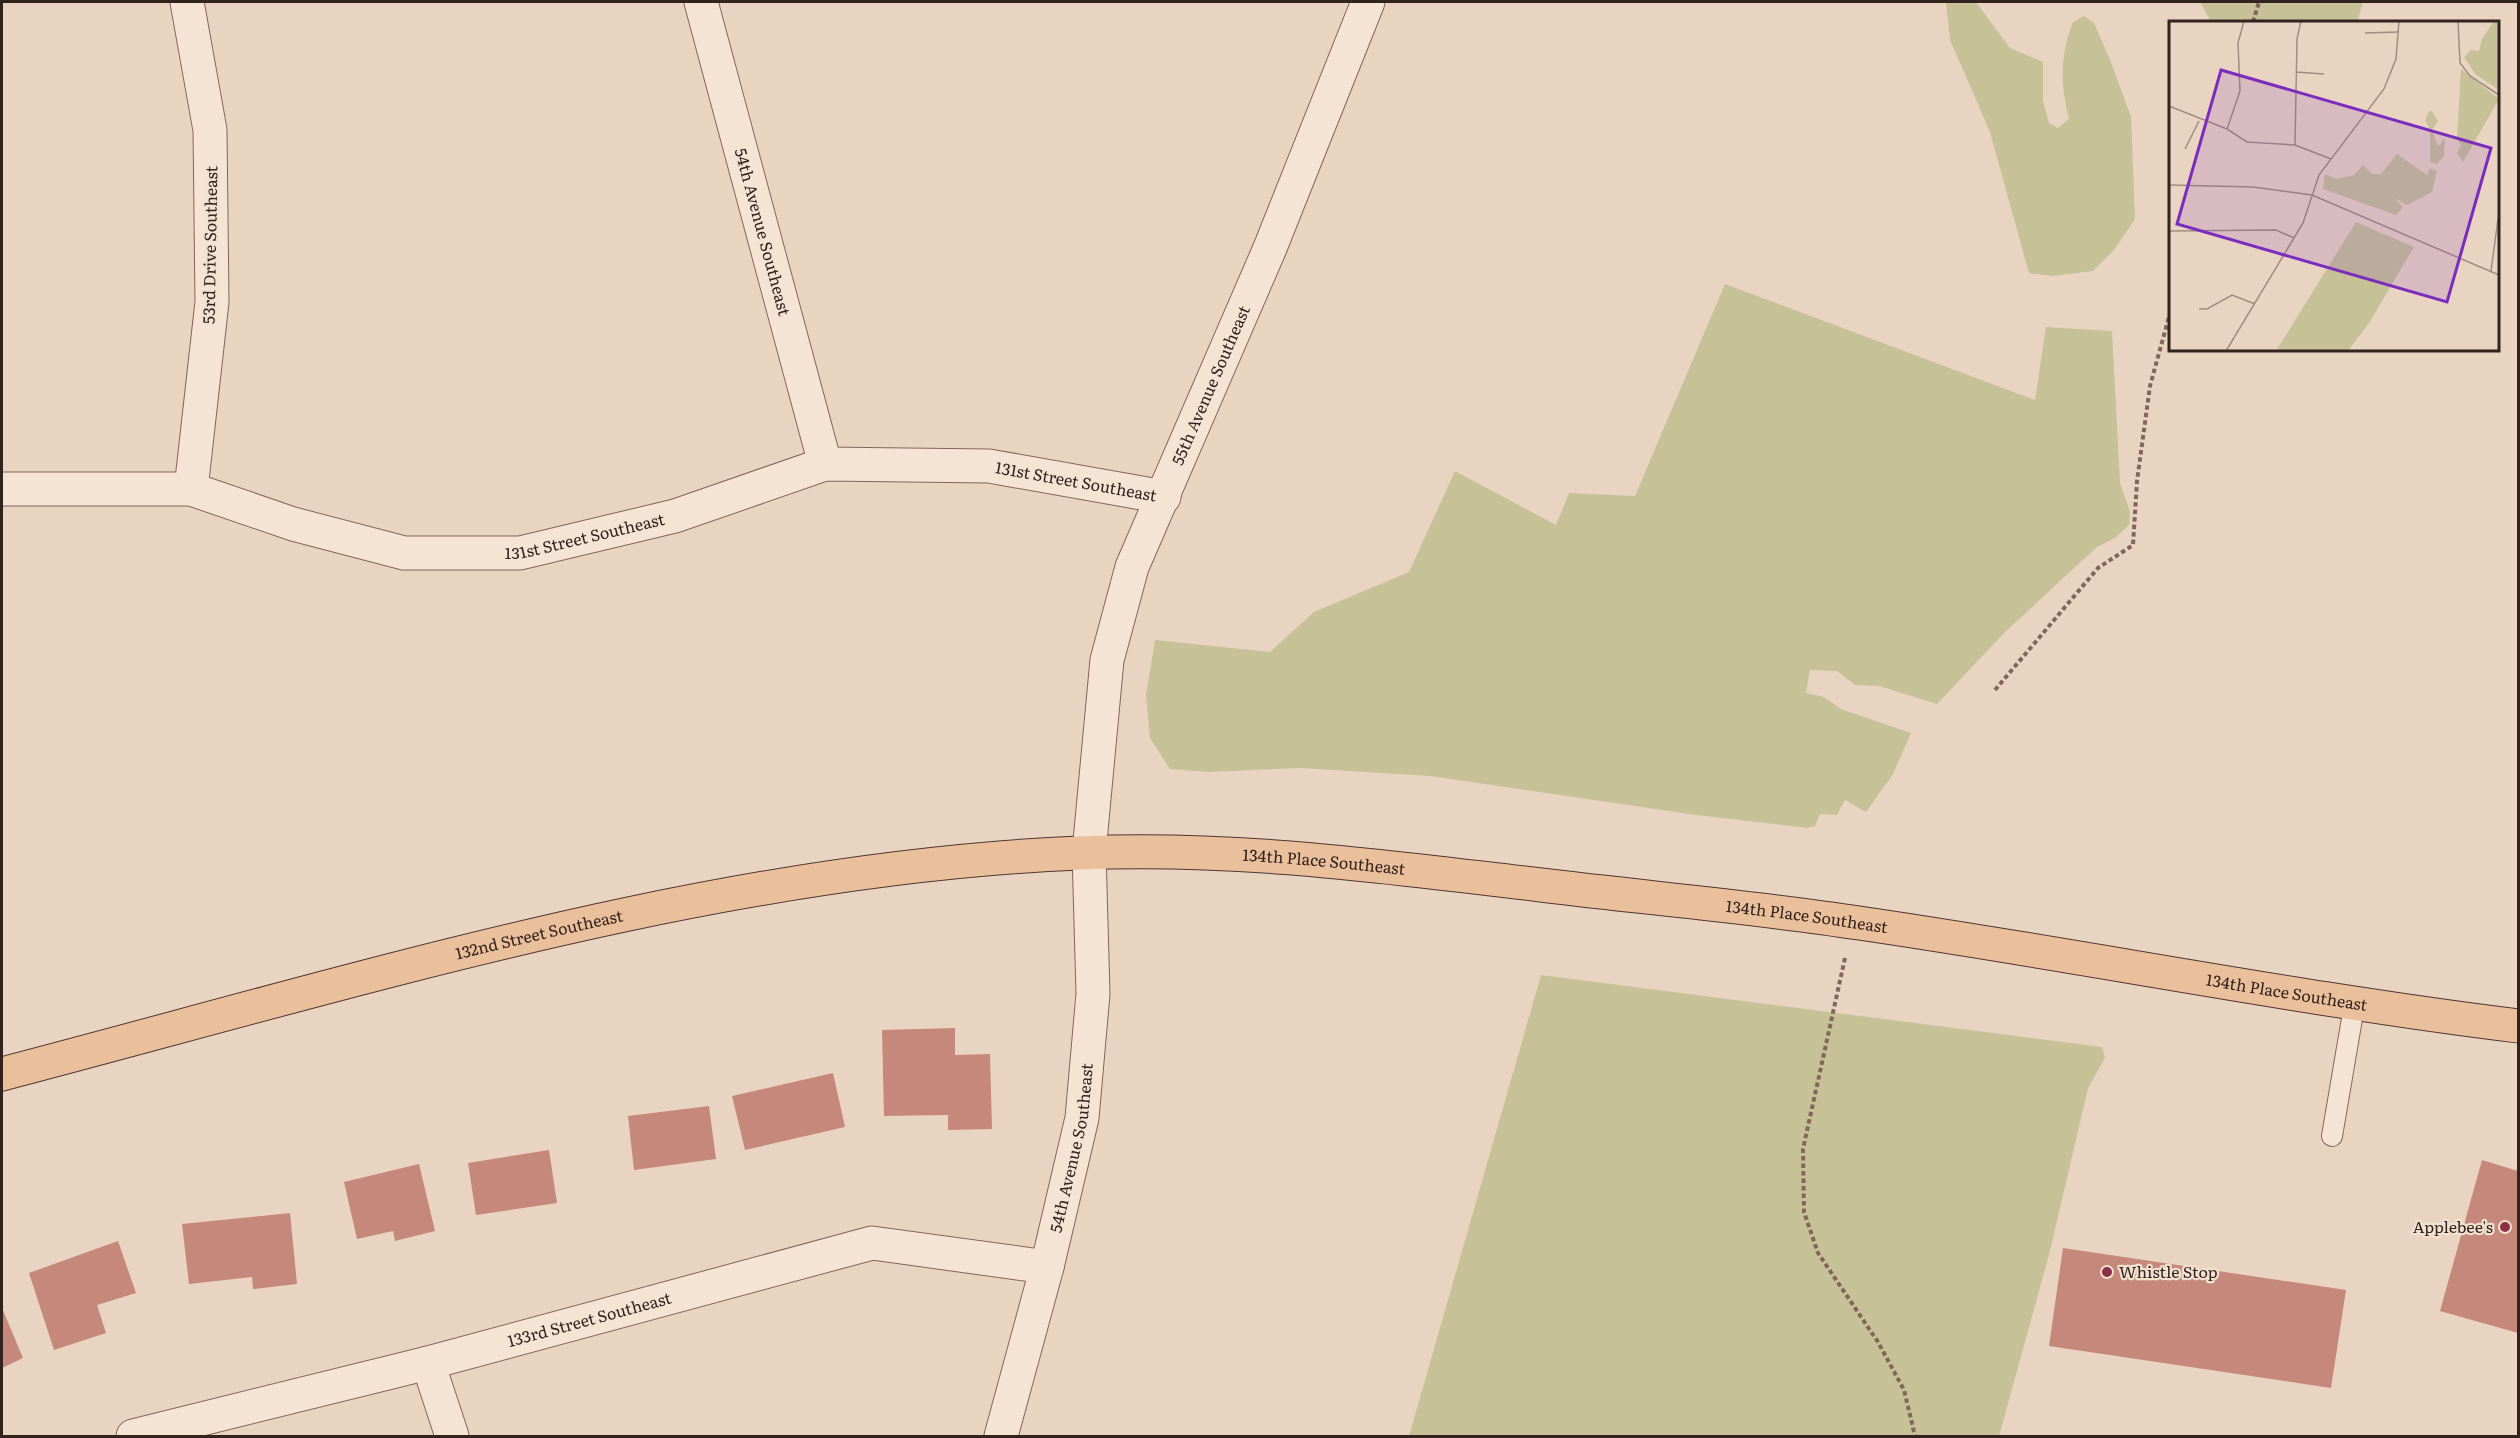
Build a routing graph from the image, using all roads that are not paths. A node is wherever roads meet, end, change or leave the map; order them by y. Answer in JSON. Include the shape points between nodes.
{"nodes":[{"id":1,"x":187,"y":2,"type":"edge"},
{"id":2,"x":701,"y":2,"type":"edge"},
{"id":3,"x":1368,"y":2,"type":"edge"},
{"id":4,"x":825,"y":464,"type":"junction"},
{"id":5,"x":2,"y":489,"type":"edge"},
{"id":6,"x":191,"y":489,"type":"junction"},
{"id":7,"x":1164,"y":497,"type":"junction"},
{"id":8,"x":1089,"y":852,"type":"junction"},
{"id":9,"x":2355,"y":1002,"type":"junction"},
{"id":10,"x":2518,"y":1026,"type":"edge"},
{"id":11,"x":2,"y":1074,"type":"edge"},
{"id":12,"x":2332,"y":1136,"type":"dead end"},
{"id":13,"x":1047,"y":1267,"type":"junction"},
{"id":14,"x":428,"y":1363,"type":"junction"},
{"id":15,"x":133,"y":1437,"type":"edge"},
{"id":16,"x":452,"y":1437,"type":"edge"},
{"id":17,"x":1001,"y":1437,"type":"edge"}],
"edges":[{"from":1,"to":6,"type":"street","name":"53rd Drive Southeast","via":[[210,130],[212,302]]},
{"from":2,"to":4,"type":"street","name":"54th Avenue Southeast"},
{"from":3,"to":7,"type":"street","name":"55th Avenue Southeast"},
{"from":4,"to":6,"type":"street","name":"131st Street Southeast","via":[[675,516],[520,553],[404,553],[293,524]]},
{"from":4,"to":7,"type":"street","name":"131st Street Southeast","via":[[989,466]]},
{"from":5,"to":6,"type":"street","name":"131st Street Southeast"},
{"from":7,"to":8,"type":"street","name":"55th Avenue Southeast","via":[[1132,567],[1107,660]]},
{"from":8,"to":9,"type":"main road","name":"134th Place Southeast","via":[[1257,855],[1323,861],[1852,922]]},
{"from":8,"to":11,"type":"main road","name":"132nd Street Southeast","via":[[991,858],[824,879],[566,926]]},
{"from":8,"to":13,"type":"street","name":"54th Avenue Southeast","via":[[1093,994],[1082,1118]]},
{"from":9,"to":10,"type":"main road","name":"134th Place Southeast"},
{"from":9,"to":12,"type":"lane"},
{"from":13,"to":14,"type":"street","name":"133rd Street Southeast","via":[[872,1243]]},
{"from":13,"to":17,"type":"street","name":"54th Avenue Southeast"},
{"from":14,"to":15,"type":"street","name":"133rd Street Southeast"},
{"from":14,"to":16,"type":"street"}]}
